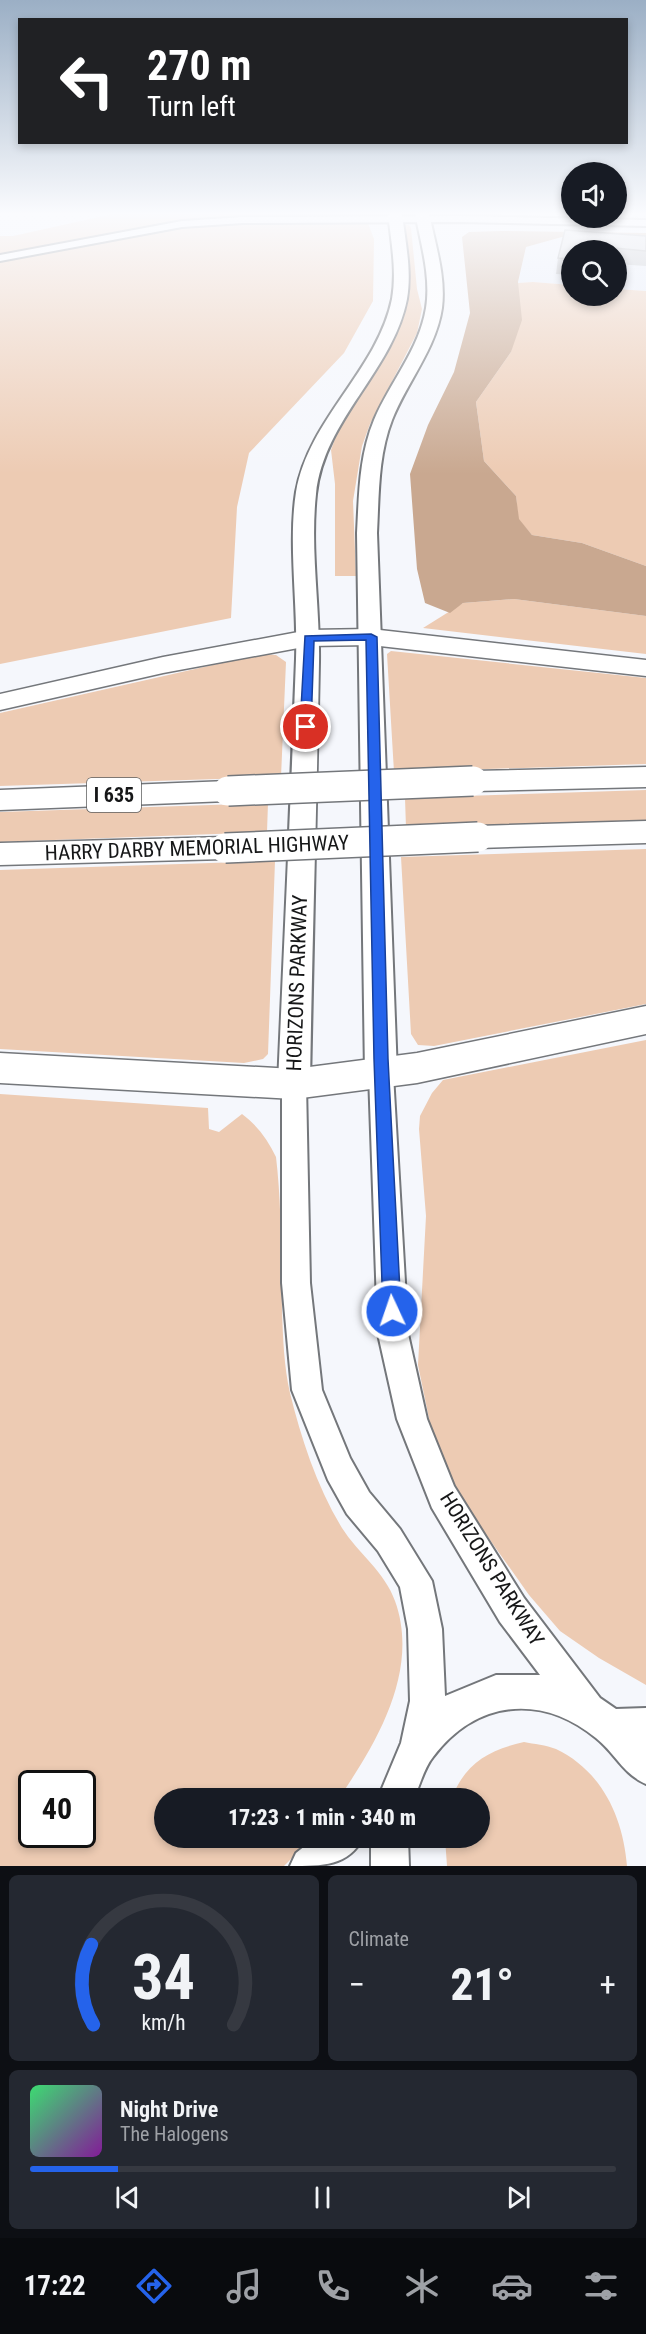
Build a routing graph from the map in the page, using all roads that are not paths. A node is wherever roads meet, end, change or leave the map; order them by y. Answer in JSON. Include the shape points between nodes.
{"nodes":[{"id":1,"x":399,"y":300,"type":"edge"},
{"id":2,"x":434,"y":300,"type":"edge"},
{"id":3,"x":371,"y":637,"type":"junction"},
{"id":4,"x":309,"y":638,"type":"junction"},
{"id":5,"x":646,"y":668,"type":"edge"},
{"id":6,"x":0,"y":702,"type":"edge"},
{"id":7,"x":646,"y":777,"type":"edge"},
{"id":8,"x":0,"y":800,"type":"edge"},
{"id":9,"x":646,"y":832,"type":"edge"},
{"id":10,"x":0,"y":854,"type":"edge"},
{"id":11,"x":646,"y":1020,"type":"edge"},
{"id":12,"x":0,"y":1068,"type":"edge"},
{"id":13,"x":381,"y":1074,"type":"junction"},
{"id":14,"x":294,"y":1084,"type":"junction"},
{"id":15,"x":600,"y":1718,"type":"junction"},
{"id":16,"x":646,"y":1726,"type":"edge"},
{"id":17,"x":419,"y":1745,"type":"junction"},
{"id":18,"x":646,"y":1766,"type":"edge"},
{"id":19,"x":400,"y":1788,"type":"edge"},
{"id":20,"x":332,"y":1848,"type":"edge"},
{"id":21,"x":390,"y":1848,"type":"edge"},
{"id":22,"x":309,"y":1866,"type":"edge"},
{"id":23,"x":390,"y":1866,"type":"edge"}],
"edges":[{"from":1,"to":4,"type":"main road","name":"HORIZONS PARKWAY","via":[[384,339],[315,453],[304,534]]},
{"from":2,"to":3,"type":"main road","name":"HORIZONS PARKWAY","via":[[428,329],[383,420],[374,450],[368,533]]},
{"from":3,"to":4,"type":"highway"},
{"from":3,"to":5,"type":"highway"},
{"from":3,"to":13,"type":"main road","name":"HORIZONS PARKWAY"},
{"from":4,"to":6,"type":"highway"},
{"from":4,"to":14,"type":"main road","name":"HORIZONS PARKWAY"},
{"from":7,"to":8,"type":"highway","number":"I 635","bridge":true},
{"from":9,"to":10,"type":"highway","name":"HARRY DARBY MEMORIAL HIGHWAY","bridge":true},
{"from":11,"to":13,"type":"highway"},
{"from":12,"to":14,"type":"highway"},
{"from":13,"to":14,"type":"highway"},
{"from":13,"to":15,"type":"street","name":"HORIZONS PARKWAY","via":[[393,1334],[412,1419],[443,1497],[512,1610]]},
{"from":14,"to":17,"type":"street","name":"HORIZONS PARKWAY","via":[[296,1283],[307,1390],[339,1469],[358,1503],[389,1540],[415,1581],[425,1629],[428,1701]]},
{"from":15,"to":16,"type":"street"},
{"from":15,"to":17,"type":"street","via":[[542,1692],[496,1692],[454,1710]]},
{"from":15,"to":18,"type":"street","name":"HORIZONS PARKWAY"},
{"from":17,"to":19,"type":"street"},
{"from":20,"to":22,"type":"street"},
{"from":21,"to":23,"type":"street"}]}
